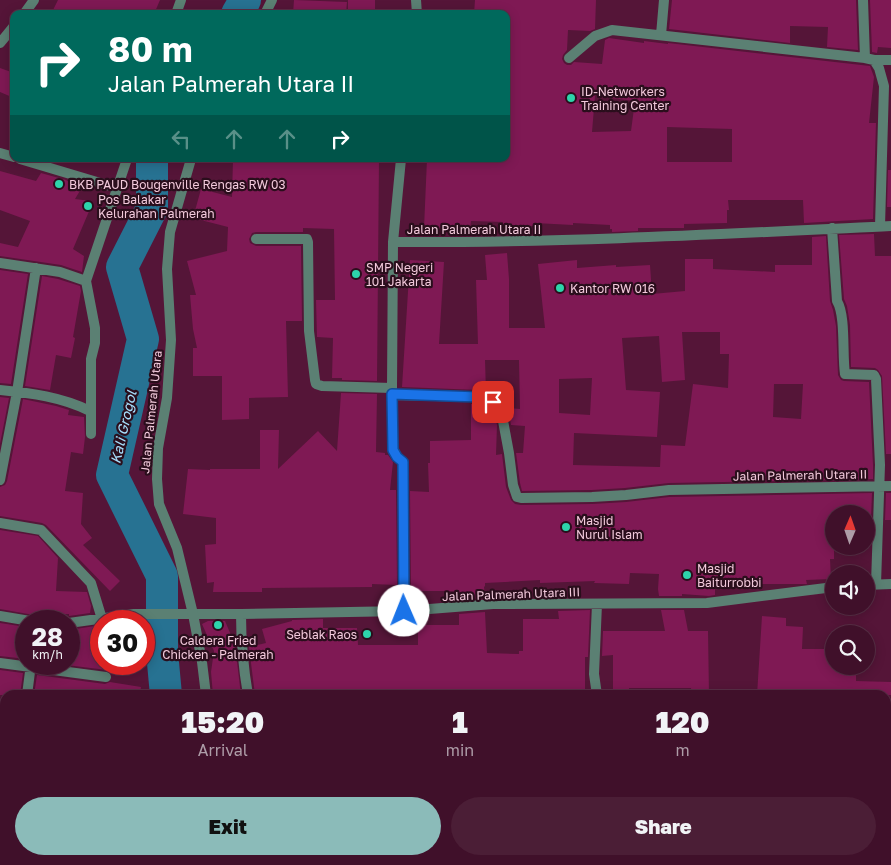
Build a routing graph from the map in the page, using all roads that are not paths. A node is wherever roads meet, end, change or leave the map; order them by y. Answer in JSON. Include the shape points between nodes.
{"nodes":[{"id":1,"x":664,"y":0,"type":"edge"},
{"id":2,"x":863,"y":0,"type":"edge"},
{"id":3,"x":10,"y":31,"type":"edge"},
{"id":4,"x":661,"y":35,"type":"junction"},
{"id":5,"x":0,"y":43,"type":"edge"},
{"id":6,"x":569,"y":58,"type":"dead end"},
{"id":7,"x":869,"y":59,"type":"junction"},
{"id":8,"x":891,"y":60,"type":"edge"},
{"id":9,"x":30,"y":162,"type":"edge"},
{"id":10,"x":126,"y":162,"type":"edge"},
{"id":11,"x":190,"y":162,"type":"edge"},
{"id":12,"x":401,"y":162,"type":"edge"},
{"id":13,"x":117,"y":188,"type":"junction"},
{"id":14,"x":880,"y":226,"type":"junction"},
{"id":15,"x":891,"y":226,"type":"edge"},
{"id":16,"x":832,"y":228,"type":"junction"},
{"id":17,"x":256,"y":240,"type":"dead end"},
{"id":18,"x":393,"y":242,"type":"junction"},
{"id":19,"x":0,"y":262,"type":"edge"},
{"id":20,"x":36,"y":268,"type":"junction"},
{"id":21,"x":86,"y":280,"type":"junction"},
{"id":22,"x":0,"y":390,"type":"edge"},
{"id":23,"x":392,"y":391,"type":"junction"},
{"id":24,"x":17,"y":392,"type":"junction"},
{"id":25,"x":90,"y":411,"type":"junction"},
{"id":26,"x":91,"y":434,"type":"dead end"},
{"id":27,"x":0,"y":480,"type":"edge"},
{"id":28,"x":879,"y":486,"type":"junction"},
{"id":29,"x":891,"y":486,"type":"edge"},
{"id":30,"x":0,"y":523,"type":"edge"},
{"id":31,"x":873,"y":565,"type":"edge"},
{"id":32,"x":891,"y":584,"type":"edge"},
{"id":33,"x":875,"y":585,"type":"edge"},
{"id":34,"x":825,"y":588,"type":"edge"},
{"id":35,"x":596,"y":604,"type":"junction"},
{"id":36,"x":99,"y":610,"type":"edge"},
{"id":37,"x":404,"y":611,"type":"junction"},
{"id":38,"x":155,"y":614,"type":"edge"},
{"id":39,"x":193,"y":614,"type":"junction"},
{"id":40,"x":241,"y":614,"type":"junction"},
{"id":41,"x":0,"y":616,"type":"edge"},
{"id":42,"x":15,"y":618,"type":"edge"},
{"id":43,"x":0,"y":663,"type":"edge"},
{"id":44,"x":15,"y":664,"type":"edge"},
{"id":45,"x":80,"y":673,"type":"edge"},
{"id":46,"x":30,"y":675,"type":"edge"},
{"id":47,"x":106,"y":677,"type":"dead end"},
{"id":48,"x":28,"y":690,"type":"edge"},
{"id":49,"x":205,"y":690,"type":"edge"},
{"id":50,"x":247,"y":690,"type":"edge"},
{"id":51,"x":596,"y":690,"type":"edge"}],
"edges":[{"from":1,"to":4,"type":"street"},
{"from":2,"to":7,"type":"street"},
{"from":3,"to":5,"type":"street"},
{"from":4,"to":6,"type":"street","via":[[612,30],[595,36]]},
{"from":4,"to":7,"type":"street"},
{"from":7,"to":8,"type":"street"},
{"from":7,"to":14,"type":"street","via":[[879,68],[884,86]]},
{"from":9,"to":13,"type":"street"},
{"from":10,"to":13,"type":"street"},
{"from":11,"to":39,"type":"street","name":"Jalan Palmerah Utara","via":[[170,232],[167,268],[171,340],[156,479],[159,504],[177,548]]},
{"from":12,"to":18,"type":"street"},
{"from":13,"to":21,"type":"street"},
{"from":14,"to":15,"type":"street","name":"Jalan Palmerah Utara II"},
{"from":14,"to":16,"type":"street","name":"Jalan Palmerah Utara II"},
{"from":16,"to":18,"type":"street","name":"Jalan Palmerah Utara II","via":[[632,239]]},
{"from":16,"to":28,"type":"street","via":[[845,374],[874,375],[876,379]]},
{"from":17,"to":23,"type":"street","via":[[302,239],[308,242],[309,331],[316,384]]},
{"from":18,"to":23,"type":"street","name":"Jalan Palmerah Utara II"},
{"from":19,"to":20,"type":"street"},
{"from":20,"to":21,"type":"street"},
{"from":20,"to":24,"type":"street"},
{"from":21,"to":25,"type":"street","via":[[95,328]]},
{"from":22,"to":24,"type":"street"},
{"from":23,"to":28,"type":"street","name":"Jalan Palmerah Utara II","via":[[479,397],[498,405],[510,453],[513,485],[521,498],[601,497],[669,490]]},
{"from":23,"to":37,"type":"street","via":[[393,450],[403,462]]},
{"from":24,"to":25,"type":"street","via":[[53,397]]},
{"from":24,"to":27,"type":"street"},
{"from":25,"to":26,"type":"street"},
{"from":28,"to":29,"type":"street"},
{"from":28,"to":31,"type":"street","name":"Jalan Palmerah Utara II"},
{"from":30,"to":36,"type":"street","via":[[41,530],[91,583]]},
{"from":32,"to":33,"type":"street"},
{"from":34,"to":35,"type":"street","name":"Jalan Palmerah Utara III","via":[[707,603]]},
{"from":35,"to":37,"type":"street","name":"Jalan Palmerah Utara III","via":[[493,604]]},
{"from":35,"to":51,"type":"street"},
{"from":37,"to":40,"type":"street","name":"Jalan Palmerah Utara III"},
{"from":38,"to":39,"type":"street","name":"Jalan Palmerah Utara III"},
{"from":39,"to":40,"type":"street","name":"Jalan Palmerah Utara III"},
{"from":39,"to":49,"type":"street","name":"Jalan Palmerah Utara"},
{"from":40,"to":50,"type":"street"},
{"from":41,"to":42,"type":"street"},
{"from":43,"to":44,"type":"street"},
{"from":45,"to":47,"type":"street"},
{"from":46,"to":48,"type":"street"}]}
